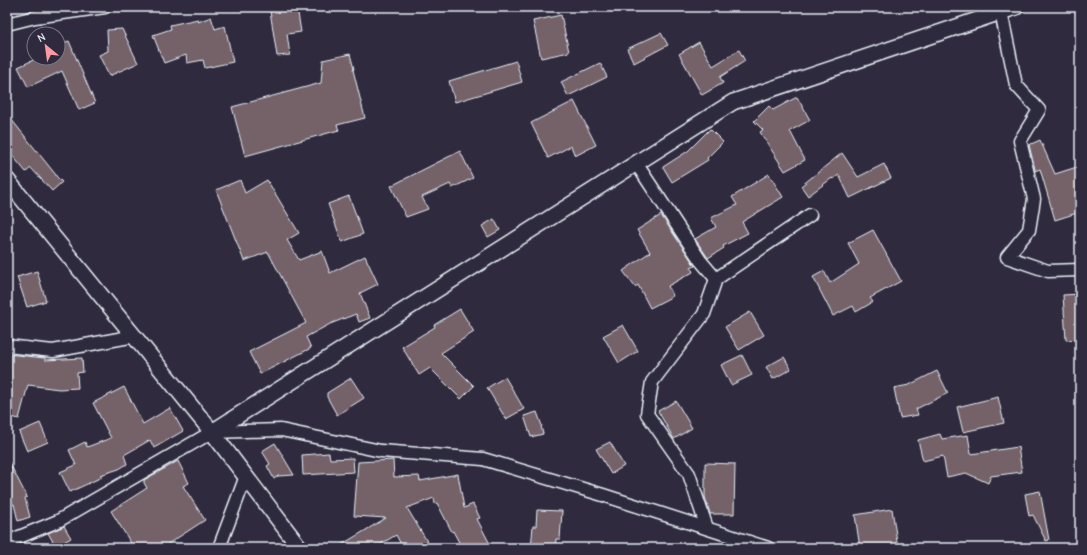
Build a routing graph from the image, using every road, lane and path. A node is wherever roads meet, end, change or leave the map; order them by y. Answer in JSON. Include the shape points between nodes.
{"nodes":[{"id":1,"x":105,"y":7,"type":"edge"},
{"id":2,"x":1016,"y":7,"type":"edge"},
{"id":3,"x":1001,"y":12,"type":"junction"},
{"id":4,"x":7,"y":24,"type":"edge"},
{"id":5,"x":636,"y":163,"type":"junction"},
{"id":6,"x":7,"y":180,"type":"edge"},
{"id":7,"x":810,"y":215,"type":"dead end"},
{"id":8,"x":1080,"y":270,"type":"edge"},
{"id":9,"x":716,"y":279,"type":"junction"},
{"id":10,"x":135,"y":336,"type":"junction"},
{"id":11,"x":7,"y":346,"type":"edge"},
{"id":12,"x":212,"y":432,"type":"junction"},
{"id":13,"x":246,"y":476,"type":"junction"},
{"id":14,"x":707,"y":528,"type":"junction"},
{"id":15,"x":7,"y":542,"type":"edge"},
{"id":16,"x":220,"y":548,"type":"edge"},
{"id":17,"x":300,"y":548,"type":"edge"},
{"id":18,"x":768,"y":548,"type":"edge"}],
"edges":[{"from":1,"to":4,"type":"street","via":[[35,17]]},
{"from":2,"to":3,"type":"street"},
{"from":3,"to":5,"type":"street","via":[[733,102]]},
{"from":3,"to":8,"type":"street","via":[[1016,85],[1039,110],[1020,141],[1034,199],[1029,230],[1006,257],[1048,271]]},
{"from":5,"to":9,"type":"street","via":[[700,260]]},
{"from":5,"to":12,"type":"street"},
{"from":6,"to":10,"type":"street"},
{"from":7,"to":9,"type":"street"},
{"from":9,"to":14,"type":"street","via":[[704,314],[652,382],[648,414],[689,474]]},
{"from":10,"to":11,"type":"street","via":[[53,351]]},
{"from":10,"to":12,"type":"street"},
{"from":12,"to":13,"type":"street"},
{"from":12,"to":14,"type":"street","via":[[281,430],[381,451],[483,459]]},
{"from":12,"to":15,"type":"street","via":[[58,521]]},
{"from":13,"to":16,"type":"street"},
{"from":13,"to":17,"type":"street"},
{"from":14,"to":18,"type":"street"}]}
